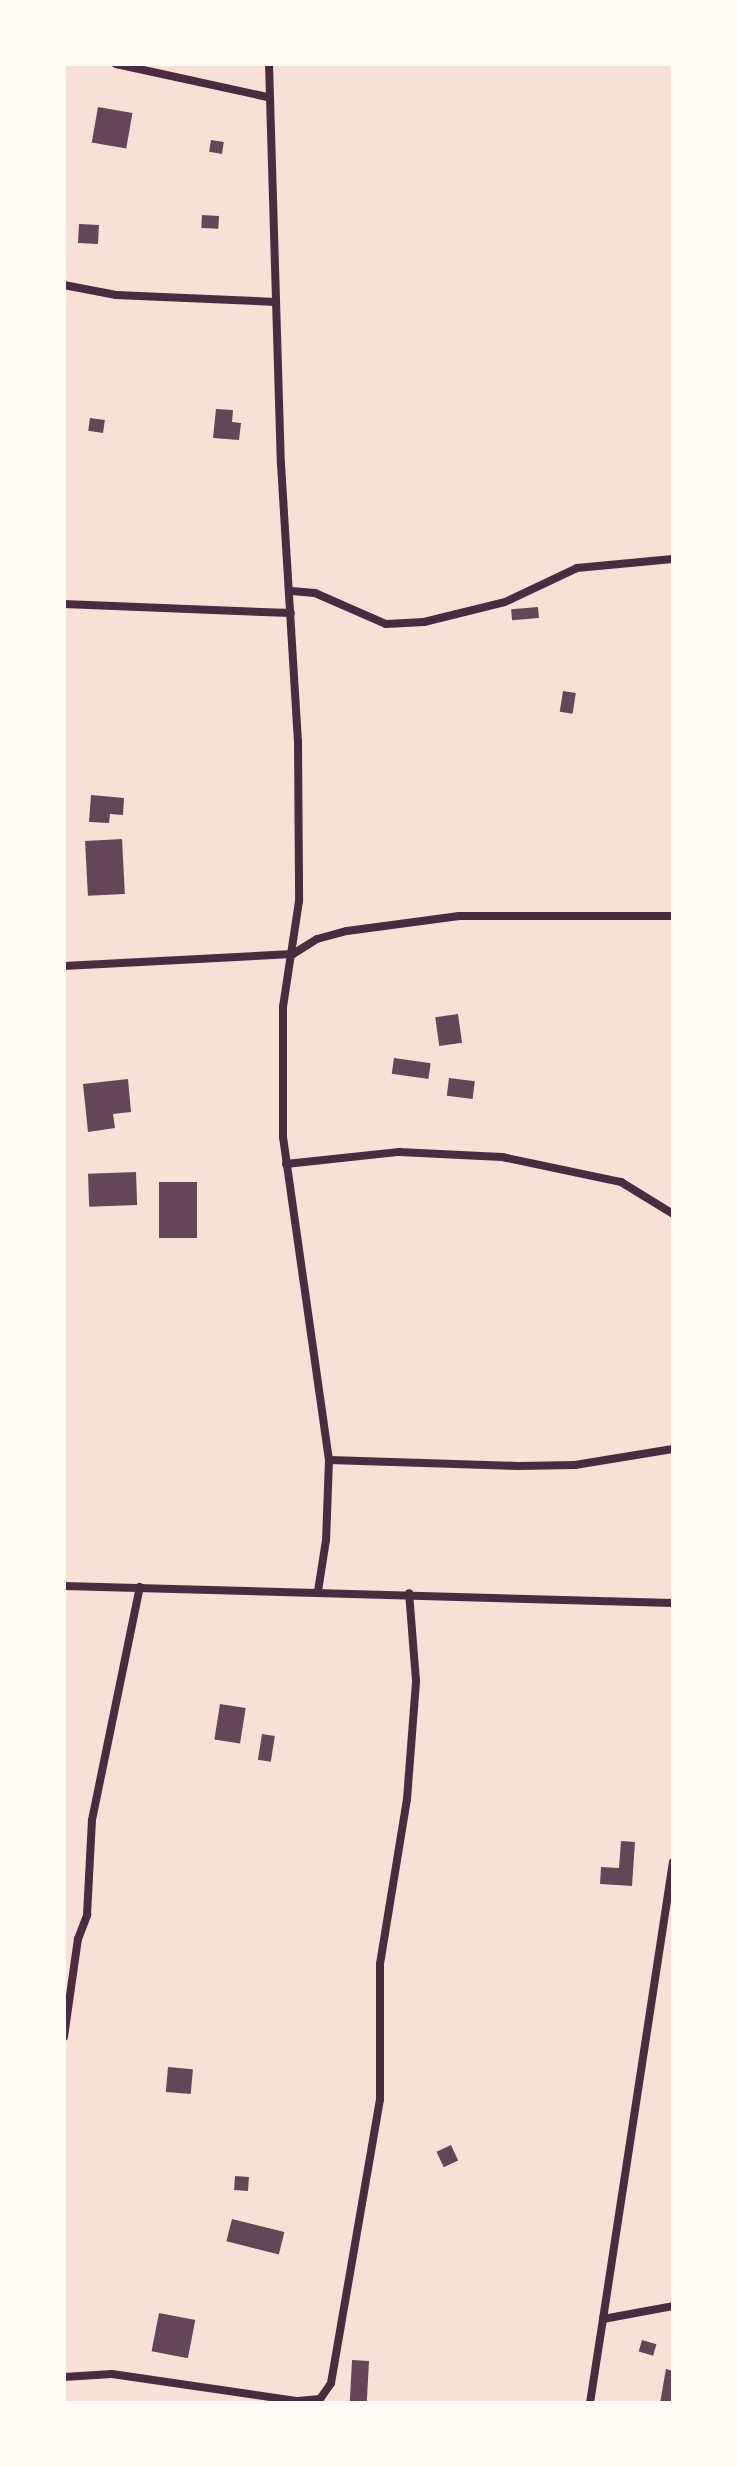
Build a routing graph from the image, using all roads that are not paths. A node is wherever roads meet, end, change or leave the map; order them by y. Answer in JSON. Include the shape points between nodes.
{"nodes":[{"id":1,"x":116,"y":64,"type":"edge"},
{"id":2,"x":269,"y":64,"type":"edge"},
{"id":3,"x":267,"y":97,"type":"junction"},
{"id":4,"x":64,"y":285,"type":"edge"},
{"id":5,"x":276,"y":302,"type":"junction"},
{"id":6,"x":673,"y":559,"type":"edge"},
{"id":7,"x":291,"y":591,"type":"junction"},
{"id":8,"x":64,"y":604,"type":"edge"},
{"id":9,"x":291,"y":613,"type":"junction"},
{"id":10,"x":673,"y":916,"type":"edge"},
{"id":11,"x":293,"y":954,"type":"junction"},
{"id":12,"x":64,"y":966,"type":"edge"},
{"id":13,"x":286,"y":1164,"type":"junction"},
{"id":14,"x":673,"y":1214,"type":"edge"},
{"id":15,"x":673,"y":1449,"type":"edge"},
{"id":16,"x":329,"y":1460,"type":"junction"},
{"id":17,"x":64,"y":1586,"type":"edge"},
{"id":18,"x":140,"y":1587,"type":"junction"},
{"id":19,"x":318,"y":1591,"type":"junction"},
{"id":20,"x":409,"y":1593,"type":"junction"},
{"id":21,"x":673,"y":1603,"type":"edge"},
{"id":22,"x":673,"y":1862,"type":"edge"},
{"id":23,"x":64,"y":2037,"type":"edge"},
{"id":24,"x":673,"y":2306,"type":"edge"},
{"id":25,"x":603,"y":2319,"type":"junction"},
{"id":26,"x":64,"y":2377,"type":"edge"},
{"id":27,"x":590,"y":2403,"type":"edge"}],
"edges":[{"from":1,"to":3,"type":"street"},
{"from":2,"to":3,"type":"street"},
{"from":3,"to":5,"type":"street"},
{"from":4,"to":5,"type":"street","via":[[116,295]]},
{"from":5,"to":7,"type":"street"},
{"from":6,"to":7,"type":"street","via":[[577,568],[505,602],[424,622],[386,624],[315,593]]},
{"from":7,"to":9,"type":"street"},
{"from":8,"to":9,"type":"street"},
{"from":9,"to":11,"type":"street","via":[[299,901]]},
{"from":10,"to":11,"type":"street","via":[[459,916],[347,931],[317,939]]},
{"from":11,"to":12,"type":"street"},
{"from":11,"to":13,"type":"street","via":[[283,1007]]},
{"from":13,"to":14,"type":"street","via":[[399,1152],[502,1157],[621,1182]]},
{"from":13,"to":16,"type":"street"},
{"from":15,"to":16,"type":"street","via":[[547,1466]]},
{"from":16,"to":19,"type":"street"},
{"from":17,"to":18,"type":"street"},
{"from":18,"to":19,"type":"street"},
{"from":18,"to":23,"type":"street","via":[[92,1820],[87,1915],[78,1939]]},
{"from":19,"to":20,"type":"street"},
{"from":20,"to":21,"type":"street"},
{"from":20,"to":26,"type":"street","via":[[416,1681],[407,1799],[380,1964],[380,2099],[331,2383],[320,2399],[298,2401],[112,2374]]},
{"from":22,"to":25,"type":"street"},
{"from":24,"to":25,"type":"street"},
{"from":25,"to":27,"type":"street"}]}
